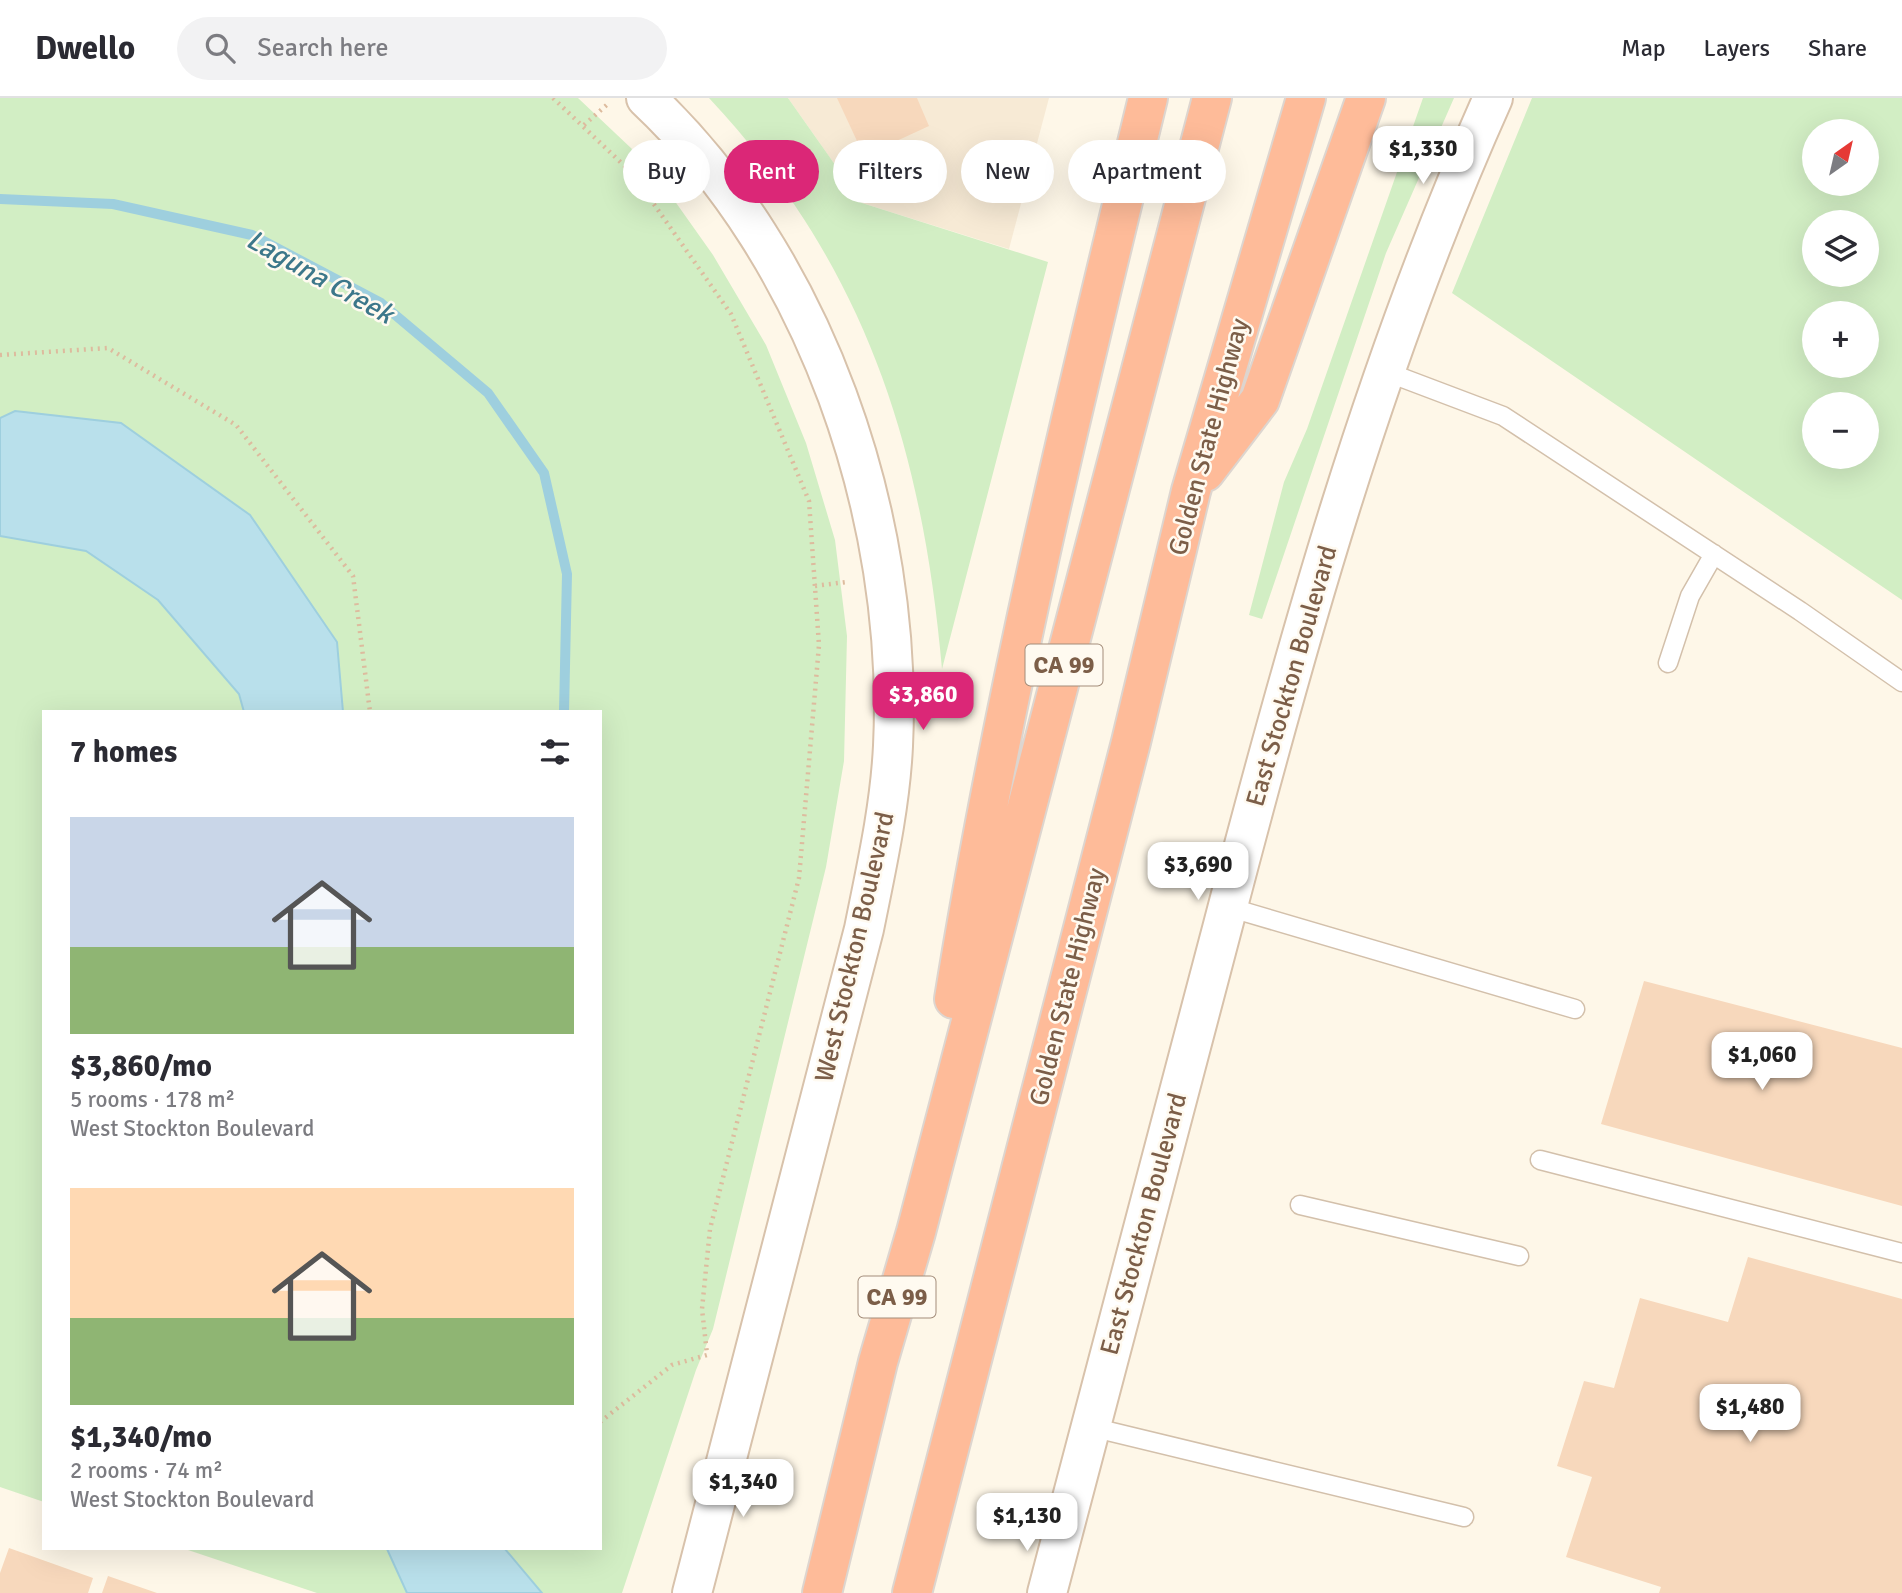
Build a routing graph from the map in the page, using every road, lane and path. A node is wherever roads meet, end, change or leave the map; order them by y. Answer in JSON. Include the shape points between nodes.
{"nodes":[{"id":1,"x":553,"y":98,"type":"edge"},
{"id":2,"x":614,"y":98,"type":"edge"},
{"id":3,"x":646,"y":98,"type":"edge"},
{"id":4,"x":1148,"y":98,"type":"edge"},
{"id":5,"x":1212,"y":98,"type":"edge"},
{"id":6,"x":1306,"y":98,"type":"edge"},
{"id":7,"x":1366,"y":98,"type":"edge"},
{"id":8,"x":1493,"y":98,"type":"edge"},
{"id":9,"x":584,"y":125,"type":"dead end"},
{"id":10,"x":0,"y":355,"type":"edge"},
{"id":11,"x":1384,"y":372,"type":"junction"},
{"id":12,"x":1191,"y":491,"type":"junction"},
{"id":13,"x":1714,"y":554,"type":"junction"},
{"id":14,"x":1668,"y":663,"type":"dead end"},
{"id":15,"x":1902,"y":682,"type":"edge"},
{"id":16,"x":370,"y":710,"type":"edge"},
{"id":17,"x":1228,"y":906,"type":"junction"},
{"id":18,"x":1575,"y":1009,"type":"dead end"},
{"id":19,"x":1540,"y":1160,"type":"dead end"},
{"id":20,"x":1300,"y":1205,"type":"dead end"},
{"id":21,"x":916,"y":1232,"type":"junction"},
{"id":22,"x":1902,"y":1253,"type":"edge"},
{"id":23,"x":1519,"y":1256,"type":"dead end"},
{"id":24,"x":707,"y":1354,"type":"junction"},
{"id":25,"x":753,"y":1365,"type":"junction"},
{"id":26,"x":602,"y":1420,"type":"edge"},
{"id":27,"x":1091,"y":1427,"type":"junction"},
{"id":28,"x":1464,"y":1517,"type":"dead end"},
{"id":29,"x":692,"y":1593,"type":"edge"},
{"id":30,"x":822,"y":1593,"type":"edge"},
{"id":31,"x":912,"y":1593,"type":"edge"},
{"id":32,"x":1047,"y":1593,"type":"edge"}],
"edges":[{"from":1,"to":24,"type":"path","via":[[632,173],[732,314],[809,501],[820,645],[799,878],[710,1230],[702,1308]]},
{"from":2,"to":9,"type":"path"},
{"from":3,"to":25,"type":"street","name":"West Stockton Boulevard","via":[[717,178],[760,239],[803,316],[839,397],[866,483],[891,629],[893,747],[885,826],[864,929]]},
{"from":4,"to":21,"type":"highway","via":[[1058,467],[983,829]]},
{"from":5,"to":21,"type":"highway","number":"CA 99"},
{"from":6,"to":12,"type":"highway","name":"Golden State Highway"},
{"from":7,"to":12,"type":"highway","via":[[1260,400]]},
{"from":8,"to":11,"type":"street","name":"East Stockton Boulevard"},
{"from":10,"to":16,"type":"path","via":[[108,348],[236,425],[352,576]]},
{"from":11,"to":13,"type":"lane","via":[[1503,416]]},
{"from":11,"to":17,"type":"street","name":"East Stockton Boulevard","via":[[1271,739]]},
{"from":12,"to":31,"type":"highway","name":"Golden State Highway"},
{"from":13,"to":14,"type":"lane","via":[[1690,596]]},
{"from":13,"to":15,"type":"lane"},
{"from":17,"to":18,"type":"lane"},
{"from":17,"to":27,"type":"street","name":"East Stockton Boulevard"},
{"from":19,"to":22,"type":"lane"},
{"from":20,"to":23,"type":"lane"},
{"from":21,"to":30,"type":"highway","number":"CA 99","via":[[878,1362]]},
{"from":24,"to":25,"type":"path"},
{"from":24,"to":26,"type":"path","via":[[672,1365]]},
{"from":25,"to":29,"type":"street","name":"West Stockton Boulevard"},
{"from":27,"to":28,"type":"lane"},
{"from":27,"to":32,"type":"street","name":"East Stockton Boulevard"}]}
